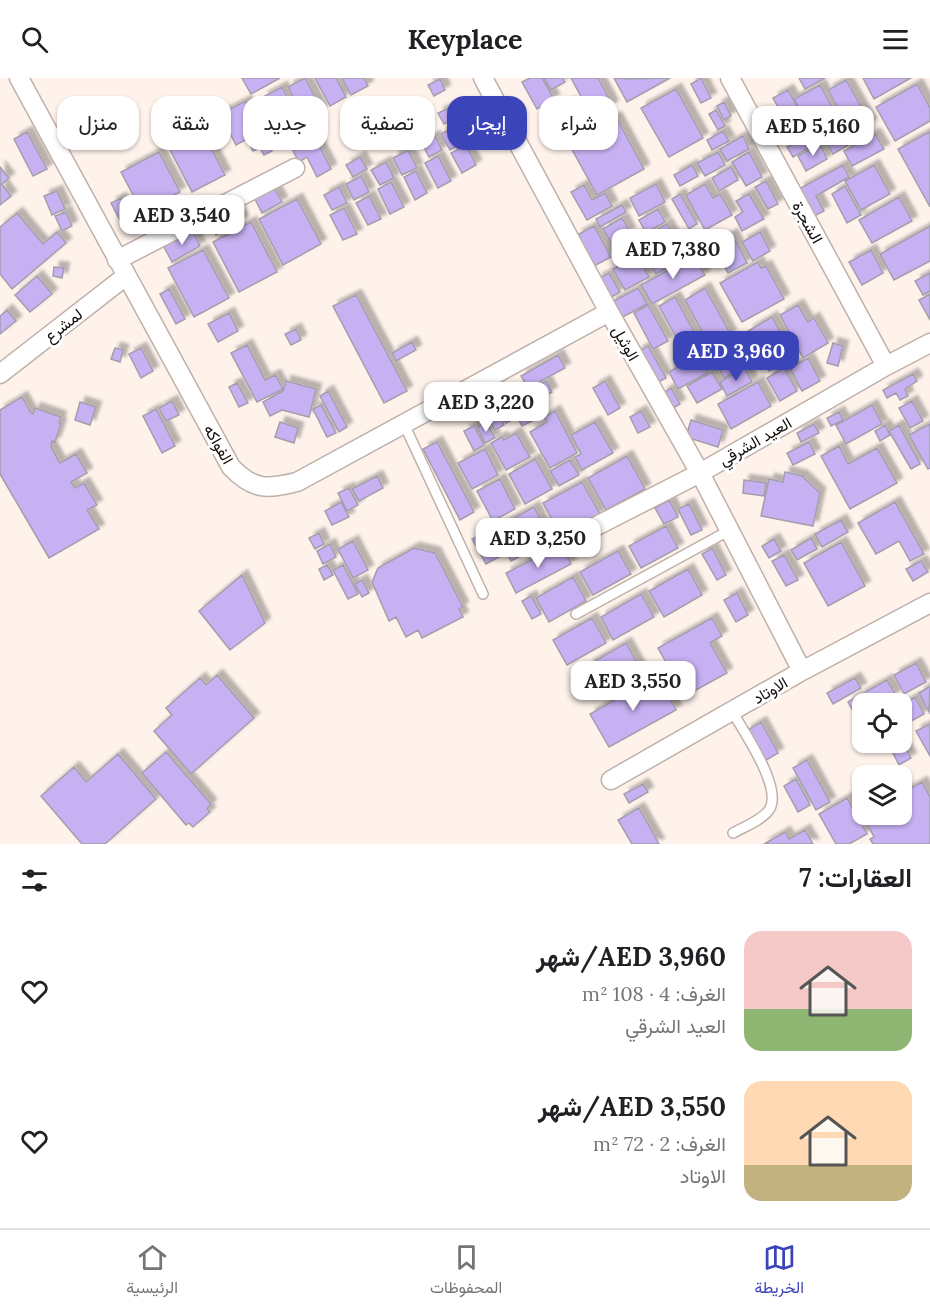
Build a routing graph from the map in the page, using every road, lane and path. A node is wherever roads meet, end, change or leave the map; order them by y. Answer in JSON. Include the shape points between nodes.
{"nodes":[{"id":1,"x":19,"y":78,"type":"edge"},
{"id":2,"x":483,"y":78,"type":"edge"},
{"id":3,"x":730,"y":78,"type":"edge"},
{"id":4,"x":295,"y":168,"type":"dead end"},
{"id":5,"x":117,"y":260,"type":"junction"},
{"id":6,"x":126,"y":276,"type":"junction"},
{"id":7,"x":609,"y":312,"type":"junction"},
{"id":8,"x":930,"y":343,"type":"edge"},
{"id":9,"x":886,"y":366,"type":"junction"},
{"id":10,"x":0,"y":374,"type":"edge"},
{"id":11,"x":404,"y":424,"type":"junction"},
{"id":12,"x":700,"y":473,"type":"junction"},
{"id":13,"x":730,"y":530,"type":"junction"},
{"id":14,"x":579,"y":535,"type":"dead end"},
{"id":15,"x":483,"y":594,"type":"dead end"},
{"id":16,"x":930,"y":603,"type":"edge"},
{"id":17,"x":576,"y":614,"type":"dead end"},
{"id":18,"x":802,"y":671,"type":"junction"},
{"id":19,"x":732,"y":711,"type":"junction"},
{"id":20,"x":611,"y":780,"type":"dead end"},
{"id":21,"x":733,"y":833,"type":"dead end"}],
"edges":[{"from":1,"to":5,"type":"street","name":"الفواكه"},
{"from":2,"to":7,"type":"street","name":"الوثيل"},
{"from":3,"to":9,"type":"street","name":"الشجرة"},
{"from":4,"to":5,"type":"street"},
{"from":5,"to":6,"type":"street","name":"الفواكه"},
{"from":6,"to":10,"type":"street","name":"لمشرع"},
{"from":6,"to":11,"type":"street","name":"الفواكه","via":[[240,477],[272,488],[297,482]]},
{"from":7,"to":11,"type":"street","name":"الفواكه"},
{"from":7,"to":12,"type":"street","name":"الوثيل"},
{"from":8,"to":9,"type":"street","name":"العيد الشرقي"},
{"from":9,"to":12,"type":"street","name":"العيد الشرقي"},
{"from":11,"to":15,"type":"lane"},
{"from":12,"to":13,"type":"street","name":"الوثيل"},
{"from":12,"to":14,"type":"street","name":"العيد الشرقي"},
{"from":13,"to":17,"type":"lane"},
{"from":13,"to":18,"type":"street","name":"الوثيل"},
{"from":16,"to":18,"type":"street","name":"الاوتاد"},
{"from":18,"to":19,"type":"street","name":"الاوتاد"},
{"from":19,"to":20,"type":"street","name":"الاوتاد"},
{"from":19,"to":21,"type":"lane","via":[[766,773],[773,797],[765,814]]}]}
